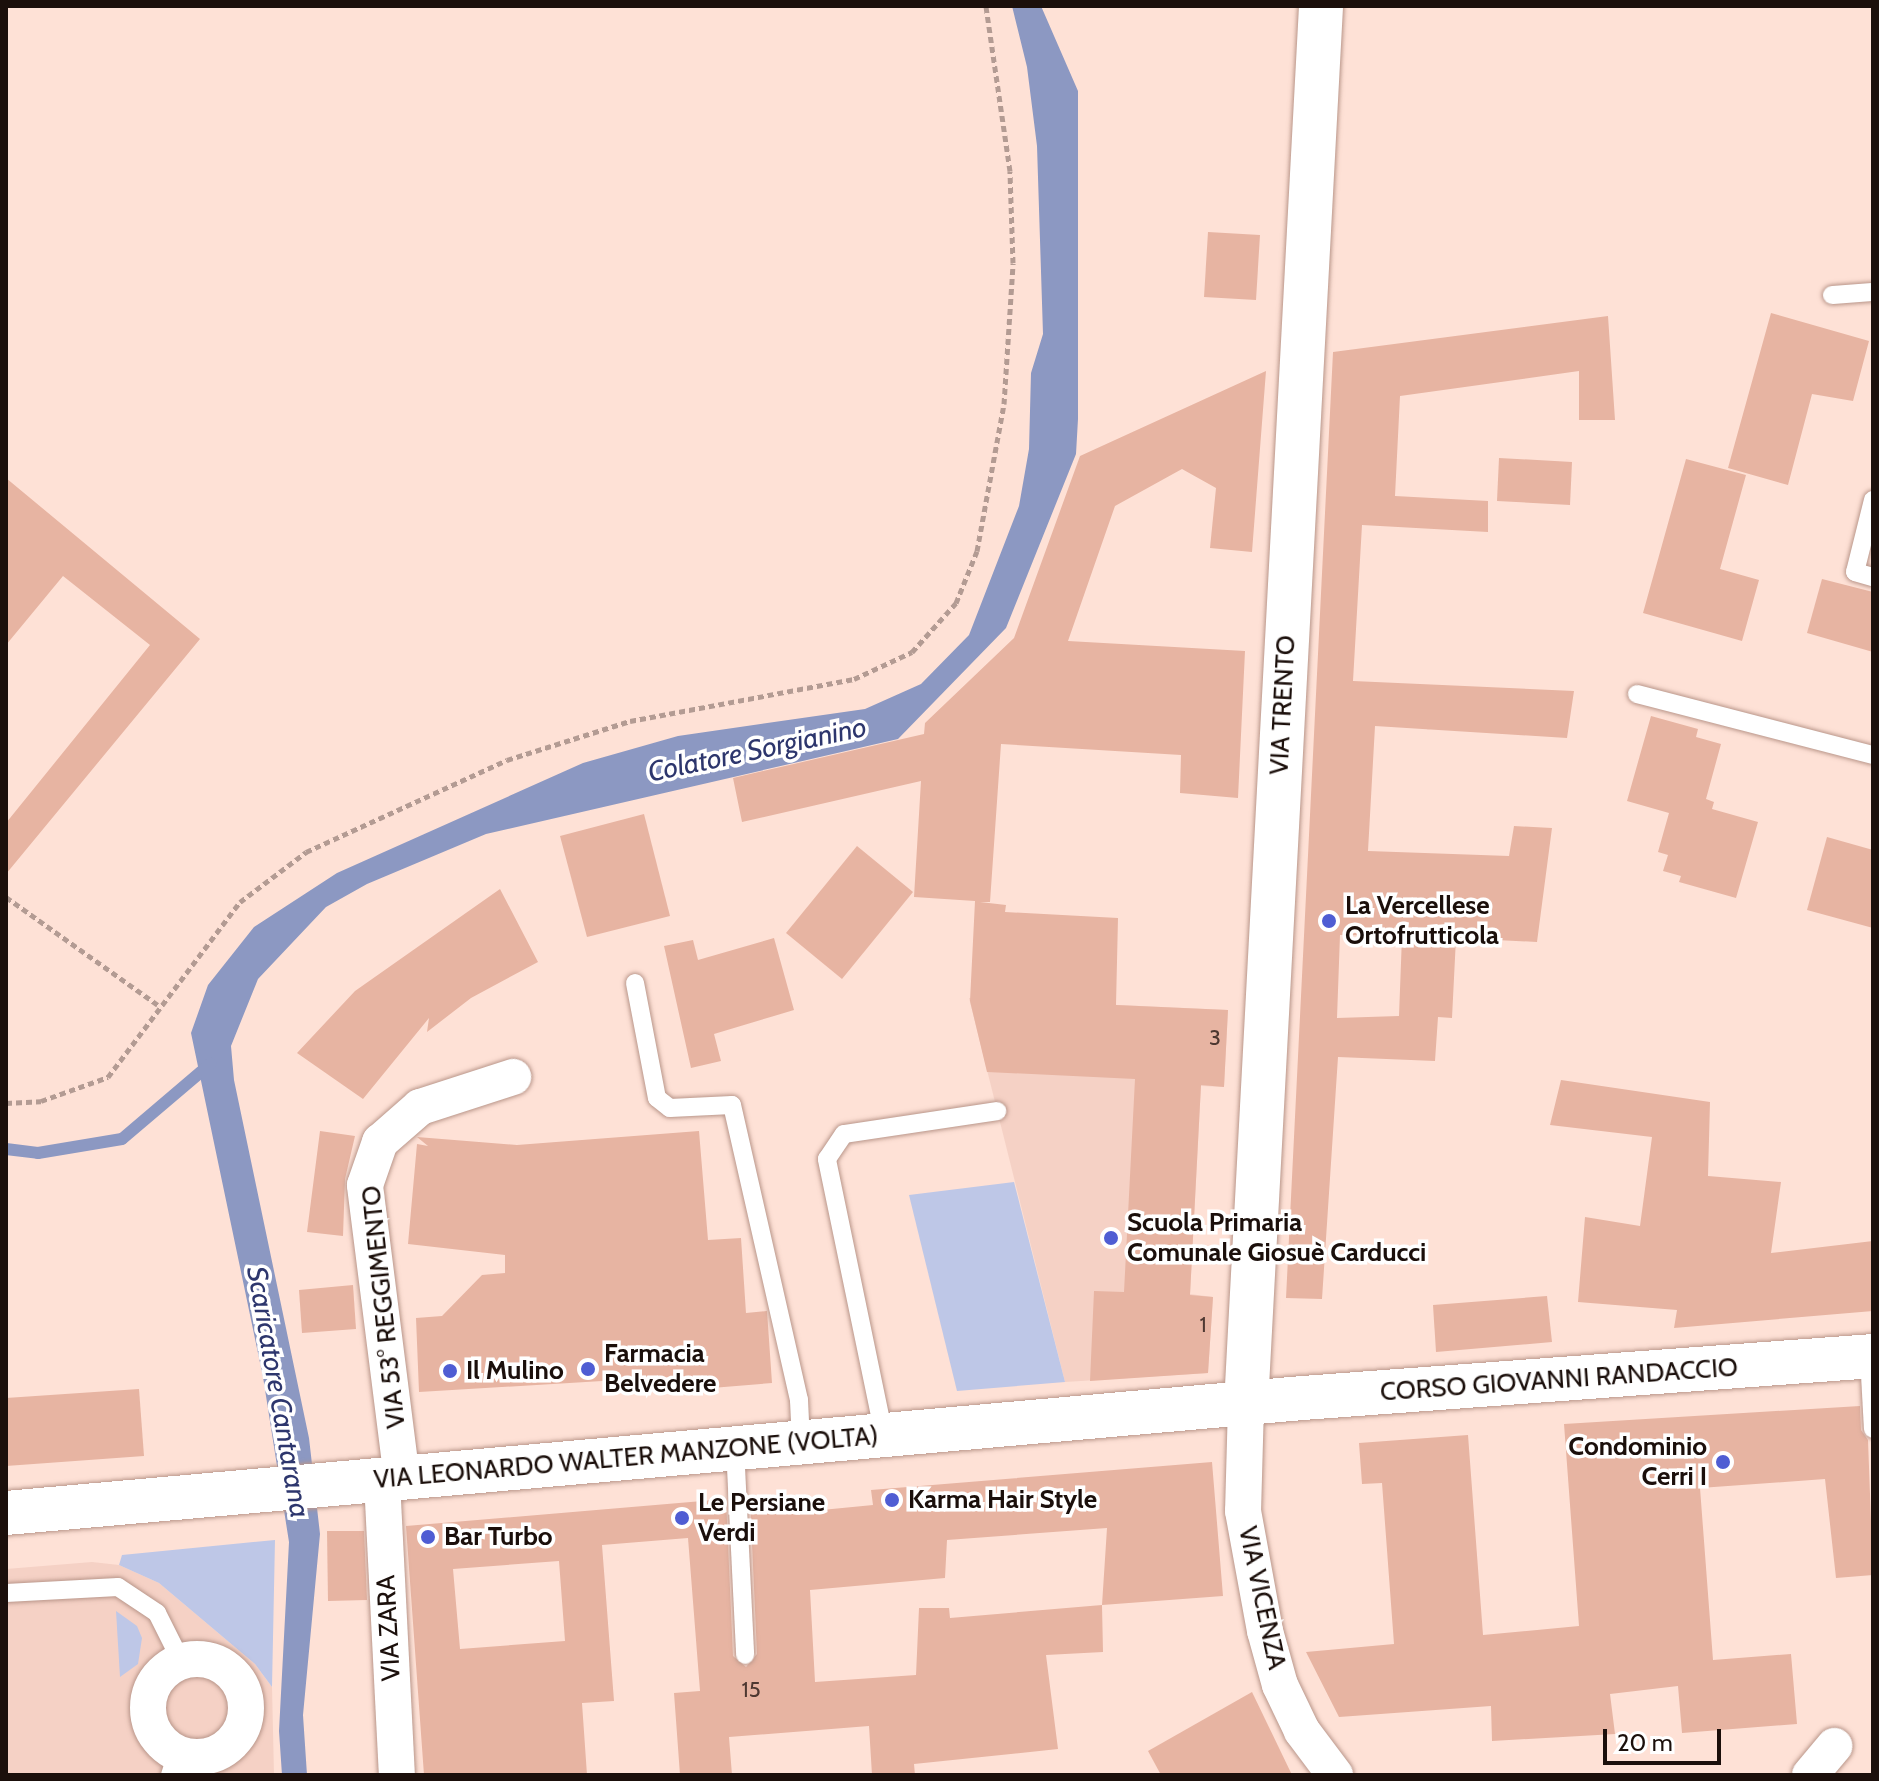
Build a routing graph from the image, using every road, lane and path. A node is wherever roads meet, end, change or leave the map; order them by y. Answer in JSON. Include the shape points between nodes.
{"nodes":[{"id":1,"x":986,"y":6,"type":"edge"},
{"id":2,"x":1321,"y":6,"type":"edge"},
{"id":3,"x":1873,"y":292,"type":"edge"},
{"id":4,"x":1832,"y":295,"type":"dead end"},
{"id":5,"x":1873,"y":500,"type":"edge"},
{"id":6,"x":1873,"y":577,"type":"edge"},
{"id":7,"x":1637,"y":694,"type":"dead end"},
{"id":8,"x":1873,"y":755,"type":"edge"},
{"id":9,"x":6,"y":897,"type":"edge"},
{"id":10,"x":635,"y":983,"type":"dead end"},
{"id":11,"x":158,"y":1005,"type":"junction"},
{"id":12,"x":513,"y":1077,"type":"dead end"},
{"id":13,"x":6,"y":1103,"type":"edge"},
{"id":14,"x":997,"y":1111,"type":"dead end"},
{"id":15,"x":1871,"y":1356,"type":"edge"},
{"id":16,"x":1246,"y":1405,"type":"junction"},
{"id":17,"x":1873,"y":1429,"type":"edge"},
{"id":18,"x":884,"y":1435,"type":"junction"},
{"id":19,"x":801,"y":1442,"type":"junction"},
{"id":20,"x":735,"y":1447,"type":"junction"},
{"id":21,"x":392,"y":1480,"type":"junction"},
{"id":22,"x":6,"y":1513,"type":"edge"},
{"id":23,"x":6,"y":1593,"type":"edge"},
{"id":24,"x":745,"y":1655,"type":"dead end"},
{"id":25,"x":181,"y":1661,"type":"junction"},
{"id":26,"x":1834,"y":1746,"type":"dead end"},
{"id":27,"x":173,"y":1764,"type":"edge"},
{"id":28,"x":226,"y":1764,"type":"edge"},
{"id":29,"x":397,"y":1775,"type":"edge"},
{"id":30,"x":1335,"y":1775,"type":"edge"},
{"id":31,"x":1810,"y":1775,"type":"edge"}],
"edges":[{"from":1,"to":11,"type":"path","via":[[1010,171],[1013,263],[1004,404],[977,551],[956,603],[912,652],[854,679],[630,721],[507,760],[306,852],[240,902]]},
{"from":2,"to":16,"type":"main road","name":"VIA TRENTO"},
{"from":3,"to":4,"type":"lane"},
{"from":5,"to":6,"type":"lane","via":[[1855,572]]},
{"from":7,"to":8,"type":"lane"},
{"from":9,"to":11,"type":"path"},
{"from":10,"to":19,"type":"lane","via":[[657,1098],[670,1108],[732,1105],[799,1400]]},
{"from":11,"to":13,"type":"path","via":[[108,1077],[41,1101]]},
{"from":12,"to":21,"type":"street","name":"VIA 53° REGGIMENTO","via":[[420,1107],[380,1142],[365,1185]]},
{"from":14,"to":18,"type":"lane","via":[[844,1134],[827,1159]]},
{"from":15,"to":16,"type":"main road","name":"CORSO GIOVANNI RANDACCIO"},
{"from":15,"to":17,"type":"lane"},
{"from":16,"to":18,"type":"main road","name":"VIA LEONARDO WALTER MANZONE (VOLTA)"},
{"from":16,"to":30,"type":"street","name":"VIA VICENZA","via":[[1243,1511],[1265,1631],[1280,1685],[1302,1731]]},
{"from":18,"to":19,"type":"main road","name":"VIA LEONARDO WALTER MANZONE (VOLTA)"},
{"from":19,"to":20,"type":"main road","name":"VIA LEONARDO WALTER MANZONE (VOLTA)"},
{"from":20,"to":21,"type":"main road","name":"VIA LEONARDO WALTER MANZONE (VOLTA)"},
{"from":20,"to":24,"type":"lane"},
{"from":21,"to":22,"type":"main road","name":"VIA LEONARDO WALTER MANZONE (VOLTA)"},
{"from":21,"to":29,"type":"street","name":"VIA ZARA"},
{"from":23,"to":25,"type":"lane","via":[[118,1587],[157,1613]]},
{"from":25,"to":27,"type":"street","via":[[156,1681],[149,1716]]},
{"from":25,"to":28,"type":"street","via":[[212,1661],[241,1685],[243,1724]]},
{"from":26,"to":31,"type":"street"},
{"from":27,"to":28,"type":"street"}]}
